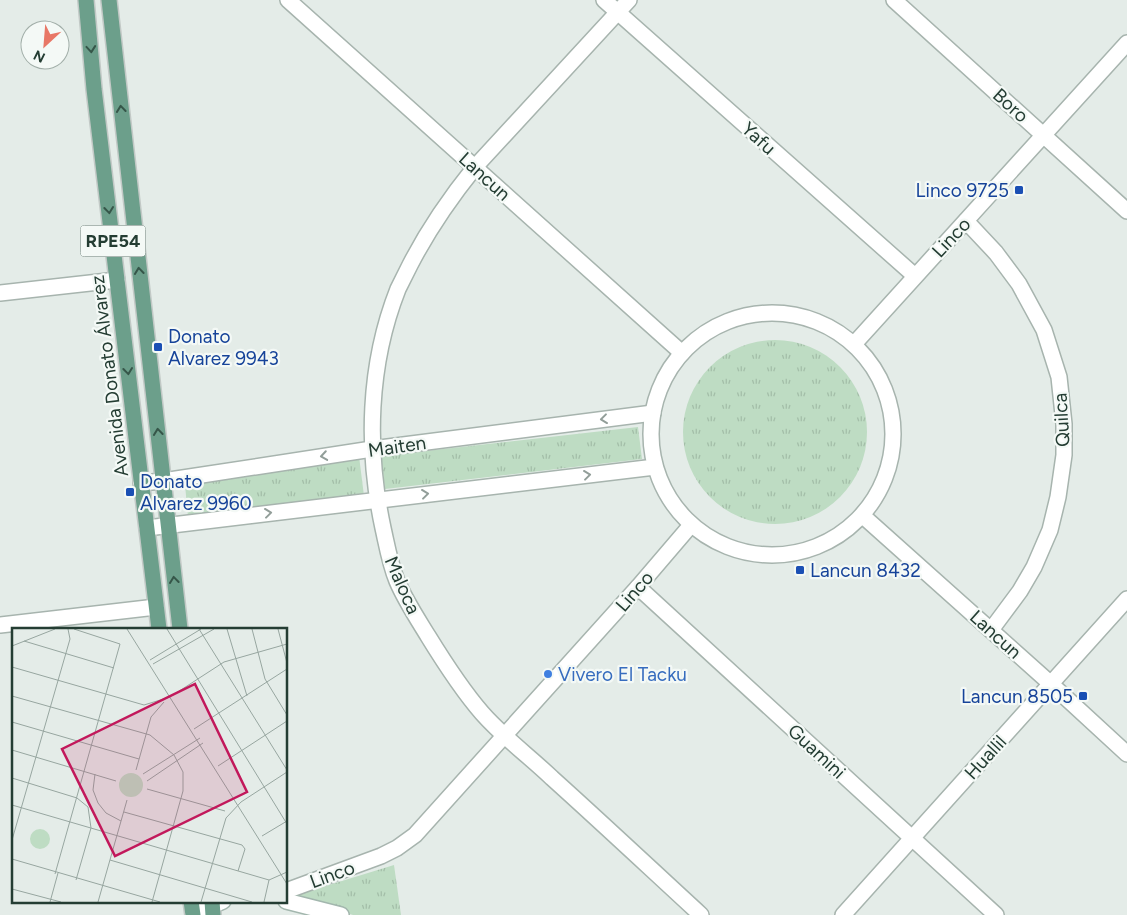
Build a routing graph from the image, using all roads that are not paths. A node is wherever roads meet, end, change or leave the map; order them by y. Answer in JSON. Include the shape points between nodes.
{"nodes":[{"id":1,"x":86,"y":0,"type":"edge"},
{"id":2,"x":109,"y":0,"type":"edge"},
{"id":3,"x":288,"y":0,"type":"edge"},
{"id":4,"x":604,"y":0,"type":"edge"},
{"id":5,"x":629,"y":0,"type":"edge"},
{"id":6,"x":894,"y":0,"type":"edge"},
{"id":7,"x":618,"y":12,"type":"junction"},
{"id":8,"x":1127,"y":43,"type":"edge"},
{"id":9,"x":1044,"y":135,"type":"junction"},
{"id":10,"x":475,"y":167,"type":"junction"},
{"id":11,"x":1127,"y":211,"type":"edge"},
{"id":12,"x":966,"y":221,"type":"junction"},
{"id":13,"x":915,"y":276,"type":"junction"},
{"id":14,"x":117,"y":280,"type":"junction"},
{"id":15,"x":0,"y":293,"type":"edge"},
{"id":16,"x":855,"y":343,"type":"junction"},
{"id":17,"x":682,"y":353,"type":"junction"},
{"id":18,"x":652,"y":412,"type":"junction"},
{"id":19,"x":372,"y":449,"type":"junction"},
{"id":20,"x":655,"y":467,"type":"junction"},
{"id":21,"x":163,"y":481,"type":"junction"},
{"id":22,"x":141,"y":483,"type":"junction"},
{"id":23,"x":377,"y":500,"type":"junction"},
{"id":24,"x":863,"y":516,"type":"junction"},
{"id":25,"x":691,"y":524,"type":"junction"},
{"id":26,"x":168,"y":525,"type":"junction"},
{"id":27,"x":147,"y":528,"type":"junction"},
{"id":28,"x":638,"y":586,"type":"junction"},
{"id":29,"x":1127,"y":599,"type":"edge"},
{"id":30,"x":156,"y":607,"type":"junction"},
{"id":31,"x":0,"y":625,"type":"edge"},
{"id":32,"x":159,"y":628,"type":"edge"},
{"id":33,"x":180,"y":628,"type":"edge"},
{"id":34,"x":991,"y":630,"type":"junction"},
{"id":35,"x":1051,"y":684,"type":"junction"},
{"id":36,"x":504,"y":736,"type":"junction"},
{"id":37,"x":1127,"y":754,"type":"edge"},
{"id":38,"x":912,"y":839,"type":"junction"},
{"id":39,"x":288,"y":890,"type":"edge"},
{"id":40,"x":288,"y":902,"type":"edge"},
{"id":41,"x":215,"y":906,"type":"edge"},
{"id":42,"x":191,"y":911,"type":"edge"},
{"id":43,"x":341,"y":915,"type":"edge"},
{"id":44,"x":701,"y":915,"type":"edge"},
{"id":45,"x":843,"y":915,"type":"edge"},
{"id":46,"x":996,"y":915,"type":"edge"}],
"edges":[{"from":1,"to":14,"type":"main road","name":"Avenida Donato Álvarez","number":"RPE54","one_way":true},
{"from":21,"to":2,"type":"main road","number":"RPE54","one_way":true},
{"from":3,"to":10,"type":"street","name":"Lancun"},
{"from":4,"to":7,"type":"street","name":"Yafu"},
{"from":5,"to":7,"type":"street","name":"Maloca"},
{"from":6,"to":9,"type":"street","name":"Boro"},
{"from":7,"to":10,"type":"street","name":"Maloca"},
{"from":7,"to":13,"type":"street","name":"Yafu"},
{"from":8,"to":9,"type":"street","name":"Linco"},
{"from":9,"to":11,"type":"street","name":"Boro"},
{"from":9,"to":12,"type":"street","name":"Linco"},
{"from":10,"to":17,"type":"street","name":"Lancun"},
{"from":10,"to":19,"type":"street","name":"Maloca","via":[[438,216],[399,287],[379,350],[373,396]]},
{"from":12,"to":13,"type":"street","name":"Linco"},
{"from":12,"to":34,"type":"street","name":"Quilca","via":[[1019,284],[1044,330],[1058,378],[1064,424],[1064,455],[1050,530],[1020,592]]},
{"from":13,"to":16,"type":"street","name":"Linco"},
{"from":14,"to":15,"type":"street"},
{"from":14,"to":22,"type":"main road","name":"Avenida Donato Álvarez","number":"RPE54","one_way":true},
{"from":16,"to":17,"type":"street","via":[[824,324],[795,315],[764,313],[733,319],[712,329]]},
{"from":16,"to":24,"type":"street","via":[[887,394],[894,426],[892,458],[881,489]]},
{"from":17,"to":18,"type":"street","via":[[668,371]]},
{"from":18,"to":19,"type":"street","name":"Maiten","one_way":true},
{"from":18,"to":20,"type":"street","via":[[651,440]]},
{"from":19,"to":21,"type":"street","name":"Maiten","one_way":true},
{"from":19,"to":23,"type":"street","name":"Maloca"},
{"from":23,"to":20,"type":"street","one_way":true},
{"from":20,"to":25,"type":"street","via":[[663,488]]},
{"from":21,"to":22,"type":"street","name":"Maiten"},
{"from":21,"to":26,"type":"main road","number":"RPE54"},
{"from":22,"to":27,"type":"main road","name":"Avenida Donato Álvarez","number":"RPE54"},
{"from":26,"to":23,"type":"street","one_way":true},
{"from":23,"to":36,"type":"street","name":"Maloca","via":[[389,558],[409,605],[465,692]]},
{"from":24,"to":25,"type":"street","via":[[842,534],[818,547],[791,554],[764,555],[737,550],[712,539]]},
{"from":24,"to":34,"type":"street","name":"Lancun"},
{"from":25,"to":28,"type":"street","name":"Linco"},
{"from":26,"to":27,"type":"street"},
{"from":33,"to":26,"type":"main road","number":"RPE54","one_way":true},
{"from":27,"to":30,"type":"main road","name":"Avenida Donato Álvarez","number":"RPE54"},
{"from":28,"to":36,"type":"street","name":"Linco"},
{"from":28,"to":38,"type":"street","name":"Guamini"},
{"from":29,"to":35,"type":"street","name":"Huallil"},
{"from":30,"to":31,"type":"street"},
{"from":30,"to":32,"type":"main road","name":"Avenida Donato Álvarez","number":"RPE54"},
{"from":34,"to":35,"type":"street","name":"Lancun"},
{"from":35,"to":37,"type":"street","name":"Lancun"},
{"from":35,"to":38,"type":"street","name":"Huallil"},
{"from":36,"to":39,"type":"street","name":"Linco","via":[[407,841],[381,856]]},
{"from":36,"to":44,"type":"street","name":"Maloca"},
{"from":38,"to":45,"type":"street","name":"Huallil"},
{"from":38,"to":46,"type":"street","name":"Guamini"},
{"from":40,"to":43,"type":"street"},
{"from":41,"to":42,"type":"street"}]}
